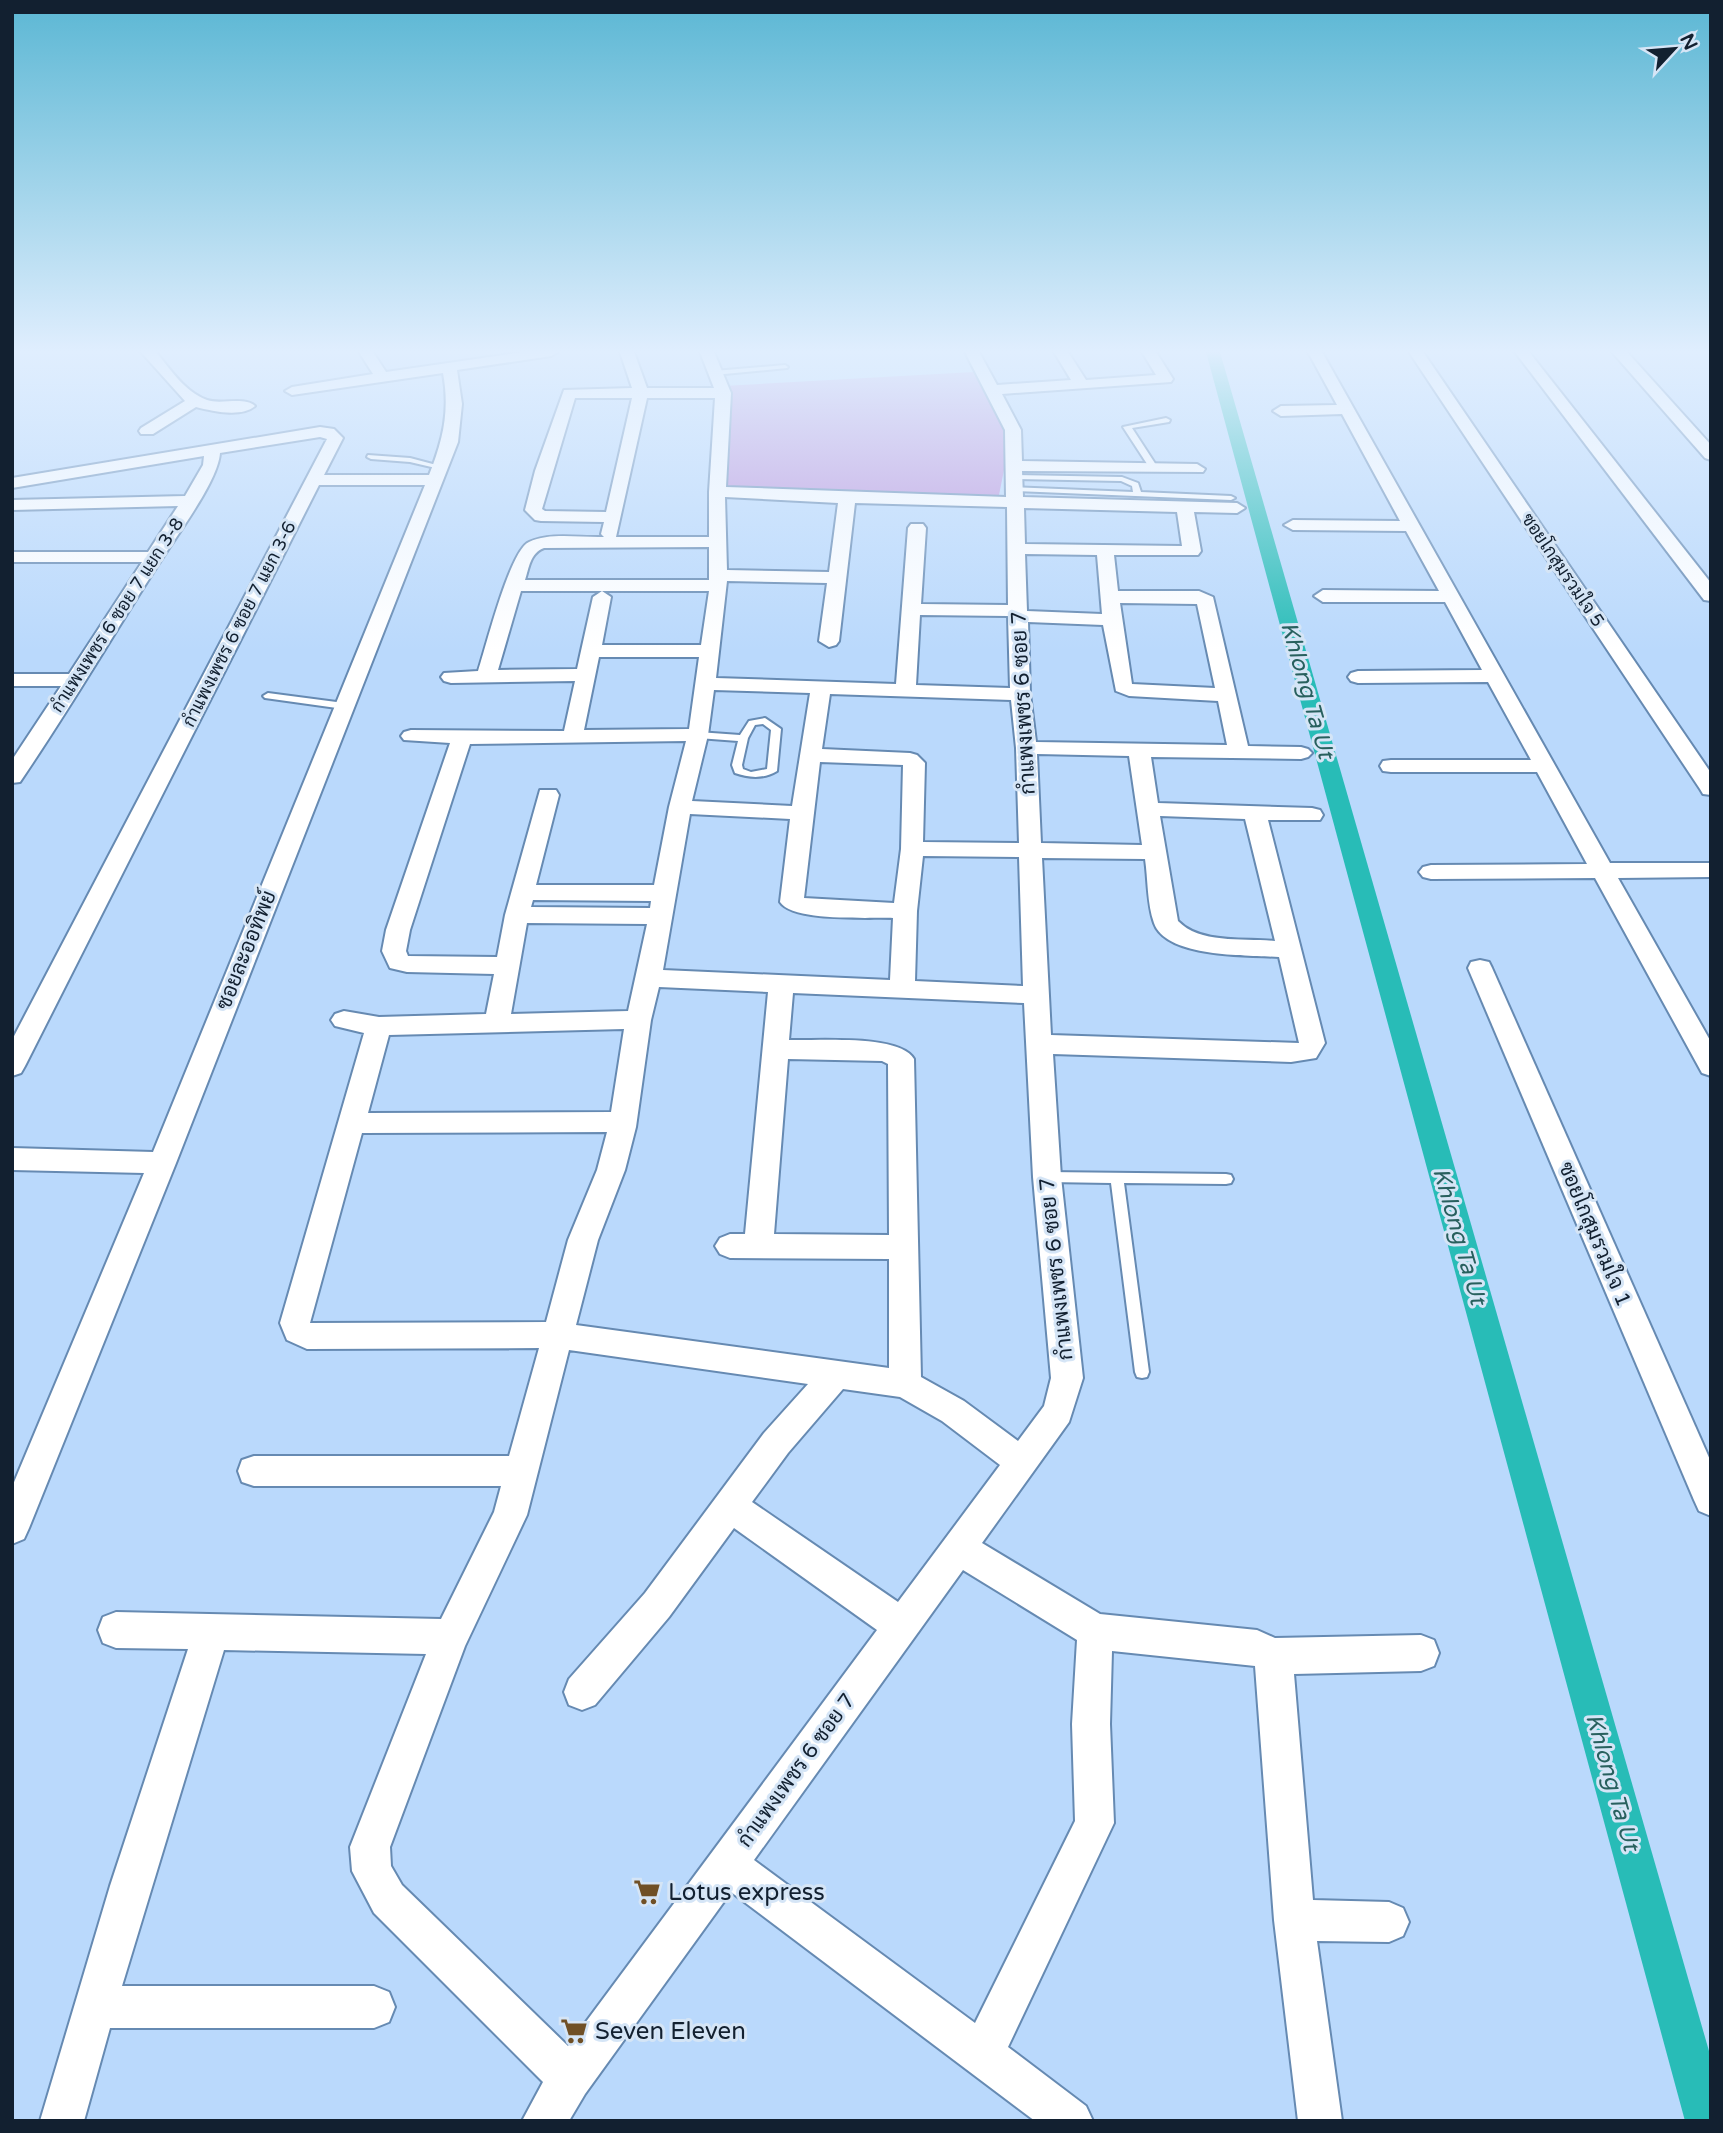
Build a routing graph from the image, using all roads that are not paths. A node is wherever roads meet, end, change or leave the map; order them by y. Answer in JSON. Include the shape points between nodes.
{"nodes":[{"id":1,"x":203,"y":452,"type":"edge"},
{"id":2,"x":212,"y":452,"type":"edge"},
{"id":3,"x":328,"y":452,"type":"edge"},
{"id":4,"x":446,"y":452,"type":"edge"},
{"id":5,"x":551,"y":452,"type":"edge"},
{"id":6,"x":628,"y":452,"type":"edge"},
{"id":7,"x":716,"y":452,"type":"edge"},
{"id":8,"x":1013,"y":452,"type":"edge"},
{"id":9,"x":1143,"y":452,"type":"edge"},
{"id":10,"x":1370,"y":452,"type":"edge"},
{"id":11,"x":1483,"y":452,"type":"edge"},
{"id":12,"x":1599,"y":452,"type":"edge"},
{"id":13,"x":371,"y":457,"type":"dead end"},
{"id":14,"x":1154,"y":468,"type":"junction"},
{"id":15,"x":1197,"y":469,"type":"dead end"},
{"id":16,"x":438,"y":474,"type":"junction"},
{"id":17,"x":314,"y":480,"type":"junction"},
{"id":18,"x":12,"y":483,"type":"edge"},
{"id":19,"x":1014,"y":483,"type":"junction"},
{"id":20,"x":717,"y":492,"type":"junction"},
{"id":21,"x":1138,"y":495,"type":"junction"},
{"id":22,"x":847,"y":498,"type":"junction"},
{"id":23,"x":190,"y":501,"type":"junction"},
{"id":24,"x":1234,"y":503,"type":"joint"},
{"id":25,"x":12,"y":506,"type":"edge"},
{"id":26,"x":1185,"y":507,"type":"junction"},
{"id":27,"x":613,"y":517,"type":"junction"},
{"id":28,"x":1293,"y":525,"type":"dead end"},
{"id":29,"x":1412,"y":526,"type":"junction"},
{"id":30,"x":917,"y":528,"type":"dead end"},
{"id":31,"x":719,"y":542,"type":"junction"},
{"id":32,"x":609,"y":543,"type":"junction"},
{"id":33,"x":1017,"y":549,"type":"junction"},
{"id":34,"x":1105,"y":550,"type":"junction"},
{"id":35,"x":12,"y":557,"type":"edge"},
{"id":36,"x":154,"y":557,"type":"junction"},
{"id":37,"x":837,"y":578,"type":"junction"},
{"id":38,"x":718,"y":580,"type":"junction"},
{"id":39,"x":514,"y":586,"type":"junction"},
{"id":40,"x":1323,"y":596,"type":"dead end"},
{"id":41,"x":1711,"y":596,"type":"edge"},
{"id":42,"x":602,"y":597,"type":"dead end"},
{"id":43,"x":1110,"y":597,"type":"junction"},
{"id":44,"x":1451,"y":597,"type":"junction"},
{"id":45,"x":912,"y":609,"type":"junction"},
{"id":46,"x":1017,"y":613,"type":"junction"},
{"id":47,"x":1112,"y":620,"type":"junction"},
{"id":48,"x":829,"y":641,"type":"dead end"},
{"id":49,"x":590,"y":651,"type":"junction"},
{"id":50,"x":709,"y":651,"type":"junction"},
{"id":51,"x":585,"y":675,"type":"junction"},
{"id":52,"x":1494,"y":676,"type":"junction"},
{"id":53,"x":451,"y":677,"type":"dead end"},
{"id":54,"x":485,"y":677,"type":"junction"},
{"id":55,"x":1358,"y":677,"type":"dead end"},
{"id":56,"x":12,"y":680,"type":"edge"},
{"id":57,"x":76,"y":680,"type":"junction"},
{"id":58,"x":705,"y":684,"type":"junction"},
{"id":59,"x":821,"y":686,"type":"junction"},
{"id":60,"x":906,"y":690,"type":"junction"},
{"id":61,"x":1020,"y":694,"type":"junction"},
{"id":62,"x":1227,"y":695,"type":"junction"},
{"id":63,"x":268,"y":696,"type":"dead end"},
{"id":64,"x":344,"y":706,"type":"junction"},
{"id":65,"x":698,"y":735,"type":"junction"},
{"id":66,"x":411,"y":736,"type":"dead end"},
{"id":67,"x":573,"y":736,"type":"junction"},
{"id":68,"x":462,"y":737,"type":"junction"},
{"id":69,"x":743,"y":738,"type":"junction"},
{"id":70,"x":1026,"y":748,"type":"junction"},
{"id":71,"x":1139,"y":750,"type":"junction"},
{"id":72,"x":1239,"y":753,"type":"junction"},
{"id":73,"x":1301,"y":753,"type":"dead end"},
{"id":74,"x":812,"y":755,"type":"junction"},
{"id":75,"x":19,"y":756,"type":"edge"},
{"id":76,"x":1391,"y":766,"type":"dead end"},
{"id":77,"x":1544,"y":766,"type":"junction"},
{"id":78,"x":12,"y":777,"type":"edge"},
{"id":79,"x":1711,"y":789,"type":"edge"},
{"id":80,"x":548,"y":795,"type":"dead end"},
{"id":81,"x":680,"y":807,"type":"junction"},
{"id":82,"x":1149,"y":809,"type":"junction"},
{"id":83,"x":802,"y":813,"type":"junction"},
{"id":84,"x":1255,"y":813,"type":"junction"},
{"id":85,"x":1312,"y":815,"type":"dead end"},
{"id":86,"x":912,"y":849,"type":"junction"},
{"id":87,"x":1031,"y":850,"type":"junction"},
{"id":88,"x":1155,"y":852,"type":"junction"},
{"id":89,"x":1711,"y":870,"type":"edge"},
{"id":90,"x":1603,"y":871,"type":"junction"},
{"id":91,"x":1431,"y":872,"type":"dead end"},
{"id":92,"x":520,"y":903,"type":"junction"},
{"id":93,"x":661,"y":904,"type":"junction"},
{"id":94,"x":905,"y":911,"type":"junction"},
{"id":95,"x":1288,"y":950,"type":"junction"},
{"id":96,"x":507,"y":966,"type":"junction"},
{"id":97,"x":1480,"y":968,"type":"dead end"},
{"id":98,"x":649,"y":978,"type":"junction"},
{"id":99,"x":781,"y":982,"type":"junction"},
{"id":100,"x":902,"y":988,"type":"junction"},
{"id":101,"x":1036,"y":995,"type":"junction"},
{"id":102,"x":344,"y":1020,"type":"dead end"},
{"id":103,"x":638,"y":1020,"type":"junction"},
{"id":104,"x":497,"y":1023,"type":"junction"},
{"id":105,"x":379,"y":1026,"type":"junction"},
{"id":106,"x":1040,"y":1044,"type":"junction"},
{"id":107,"x":775,"y":1049,"type":"junction"},
{"id":108,"x":12,"y":1066,"type":"edge"},
{"id":109,"x":1711,"y":1066,"type":"edge"},
{"id":110,"x":623,"y":1122,"type":"junction"},
{"id":111,"x":350,"y":1123,"type":"junction"},
{"id":112,"x":12,"y":1159,"type":"edge"},
{"id":113,"x":162,"y":1163,"type":"junction"},
{"id":114,"x":1046,"y":1177,"type":"junction"},
{"id":115,"x":1117,"y":1178,"type":"junction"},
{"id":116,"x":1226,"y":1179,"type":"dead end"},
{"id":117,"x":744,"y":1246,"type":"joint"},
{"id":118,"x":902,"y":1247,"type":"junction"},
{"id":119,"x":556,"y":1335,"type":"junction"},
{"id":120,"x":1142,"y":1372,"type":"dead end"},
{"id":121,"x":835,"y":1376,"type":"junction"},
{"id":122,"x":905,"y":1384,"type":"junction"},
{"id":123,"x":1021,"y":1462,"type":"junction"},
{"id":124,"x":254,"y":1471,"type":"dead end"},
{"id":125,"x":521,"y":1471,"type":"junction"},
{"id":126,"x":1711,"y":1500,"type":"edge"},
{"id":127,"x":730,"y":1506,"type":"junction"},
{"id":128,"x":12,"y":1528,"type":"edge"},
{"id":129,"x":958,"y":1548,"type":"junction"},
{"id":130,"x":901,"y":1626,"type":"junction"},
{"id":131,"x":116,"y":1630,"type":"dead end"},
{"id":132,"x":212,"y":1630,"type":"junction"},
{"id":133,"x":1095,"y":1631,"type":"junction"},
{"id":134,"x":451,"y":1637,"type":"junction"},
{"id":135,"x":1422,"y":1653,"type":"dead end"},
{"id":136,"x":1274,"y":1656,"type":"junction"},
{"id":137,"x":582,"y":1692,"type":"dead end"},
{"id":138,"x":727,"y":1865,"type":"junction"},
{"id":139,"x":1294,"y":1920,"type":"junction"},
{"id":140,"x":1389,"y":1922,"type":"dead end"},
{"id":141,"x":95,"y":2007,"type":"junction"},
{"id":142,"x":374,"y":2007,"type":"dead end"},
{"id":143,"x":982,"y":2054,"type":"junction"},
{"id":144,"x":570,"y":2079,"type":"junction"},
{"id":145,"x":1059,"y":2117,"type":"edge"},
{"id":146,"x":62,"y":2121,"type":"edge"},
{"id":147,"x":544,"y":2121,"type":"edge"},
{"id":148,"x":1320,"y":2121,"type":"edge"}],
"edges":[{"from":1,"to":18,"type":"street","name":"กำแพงเพชร 6 ซอย 7 แยก 3-6"},
{"from":2,"to":23,"type":"street","name":"กำแพงเพชร 6 ซอย 7 แยก 3-8","via":[[211,466]]},
{"from":3,"to":17,"type":"street","name":"กำแพงเพชร 6 ซอย 7 แยก 3-6"},
{"from":4,"to":16,"type":"street","name":"ซอยละออทิพย์"},
{"from":5,"to":27,"type":"street","via":[[533,510],[541,516]]},
{"from":6,"to":27,"type":"street"},
{"from":7,"to":20,"type":"street"},
{"from":8,"to":19,"type":"street","name":"กำแพงเพชร 6 ซอย 7"},
{"from":9,"to":14,"type":"lane"},
{"from":10,"to":29,"type":"street"},
{"from":11,"to":79,"type":"street","name":"ซอยโกสุมรวมใจ 5"},
{"from":12,"to":41,"type":"street"},
{"from":13,"to":16,"type":"lane","via":[[410,460]]},
{"from":14,"to":15,"type":"street"},
{"from":14,"to":19,"type":"street"},
{"from":16,"to":17,"type":"street"},
{"from":16,"to":64,"type":"street","name":"ซอยละออทิพย์"},
{"from":17,"to":108,"type":"street","name":"กำแพงเพชร 6 ซอย 7 แยก 3-6"},
{"from":19,"to":21,"type":"lane"},
{"from":19,"to":21,"type":"lane","via":[[1122,479],[1135,485]]},
{"from":19,"to":22,"type":"street"},
{"from":19,"to":26,"type":"street"},
{"from":19,"to":33,"type":"street","name":"กำแพงเพชร 6 ซอย 7"},
{"from":20,"to":22,"type":"street"},
{"from":20,"to":31,"type":"street"},
{"from":21,"to":24,"type":"lane"},
{"from":22,"to":37,"type":"street"},
{"from":23,"to":25,"type":"street"},
{"from":23,"to":36,"type":"street","name":"กำแพงเพชร 6 ซอย 7 แยก 3-8"},
{"from":24,"to":26,"type":"street"},
{"from":26,"to":34,"type":"street","via":[[1194,550]]},
{"from":27,"to":32,"type":"street"},
{"from":28,"to":29,"type":"street"},
{"from":29,"to":44,"type":"street"},
{"from":30,"to":45,"type":"street"},
{"from":31,"to":32,"type":"street"},
{"from":31,"to":38,"type":"street"},
{"from":32,"to":39,"type":"street","via":[[536,544],[522,559]]},
{"from":33,"to":34,"type":"street"},
{"from":33,"to":46,"type":"street","name":"กำแพงเพชร 6 ซอย 7"},
{"from":34,"to":43,"type":"street"},
{"from":35,"to":36,"type":"street"},
{"from":36,"to":57,"type":"street","name":"กำแพงเพชร 6 ซอย 7 แยก 3-8"},
{"from":37,"to":38,"type":"street"},
{"from":37,"to":48,"type":"street"},
{"from":38,"to":39,"type":"street"},
{"from":38,"to":50,"type":"street"},
{"from":39,"to":54,"type":"street"},
{"from":40,"to":44,"type":"street"},
{"from":42,"to":49,"type":"street"},
{"from":43,"to":47,"type":"street"},
{"from":43,"to":62,"type":"street","via":[[1203,598]]},
{"from":44,"to":52,"type":"street"},
{"from":45,"to":46,"type":"street"},
{"from":45,"to":60,"type":"street"},
{"from":46,"to":47,"type":"street"},
{"from":46,"to":61,"type":"street","name":"กำแพงเพชร 6 ซอย 7"},
{"from":47,"to":62,"type":"street","via":[[1123,687]]},
{"from":49,"to":50,"type":"street"},
{"from":49,"to":51,"type":"street"},
{"from":50,"to":58,"type":"street"},
{"from":51,"to":54,"type":"street"},
{"from":51,"to":67,"type":"street"},
{"from":52,"to":55,"type":"street"},
{"from":52,"to":77,"type":"street"},
{"from":53,"to":54,"type":"street"},
{"from":56,"to":57,"type":"street"},
{"from":57,"to":75,"type":"street","name":"กำแพงเพชร 6 ซอย 7 แยก 3-8"},
{"from":58,"to":59,"type":"street"},
{"from":58,"to":65,"type":"street"},
{"from":59,"to":60,"type":"street"},
{"from":59,"to":74,"type":"street"},
{"from":60,"to":61,"type":"street"},
{"from":61,"to":70,"type":"street","name":"กำแพงเพชร 6 ซอย 7"},
{"from":62,"to":72,"type":"street"},
{"from":63,"to":64,"type":"lane"},
{"from":64,"to":113,"type":"street","name":"ซอยละออทิพย์"},
{"from":65,"to":67,"type":"street"},
{"from":65,"to":69,"type":"lane"},
{"from":65,"to":81,"type":"street"},
{"from":66,"to":68,"type":"street"},
{"from":67,"to":68,"type":"street"},
{"from":68,"to":96,"type":"street","via":[[394,951],[400,962],[407,964]]},
{"from":69,"to":69,"type":"lane","via":[[755,721],[773,724],[772,771],[750,775],[739,771]]},
{"from":70,"to":71,"type":"street"},
{"from":70,"to":87,"type":"street","name":"กำแพงเพชร 6 ซอย 7"},
{"from":71,"to":72,"type":"street"},
{"from":71,"to":82,"type":"street"},
{"from":72,"to":73,"type":"street"},
{"from":74,"to":83,"type":"street"},
{"from":74,"to":86,"type":"street","via":[[910,759],[914,763]]},
{"from":75,"to":78,"type":"street","name":"กำแพงเพชร 6 ซอย 7 แยก 3-8"},
{"from":76,"to":77,"type":"street"},
{"from":77,"to":90,"type":"street"},
{"from":80,"to":92,"type":"street"},
{"from":81,"to":83,"type":"street"},
{"from":81,"to":93,"type":"street"},
{"from":82,"to":84,"type":"street"},
{"from":82,"to":88,"type":"street"},
{"from":83,"to":94,"type":"street","via":[[792,902],[805,907]]},
{"from":84,"to":85,"type":"street"},
{"from":84,"to":95,"type":"street"},
{"from":86,"to":87,"type":"street"},
{"from":86,"to":94,"type":"street"},
{"from":87,"to":88,"type":"street"},
{"from":87,"to":101,"type":"street","name":"กำแพงเพชร 6 ซอย 7"},
{"from":88,"to":95,"type":"street","via":[[1166,924],[1177,935],[1196,943]]},
{"from":89,"to":90,"type":"street"},
{"from":90,"to":91,"type":"street"},
{"from":90,"to":109,"type":"street"},
{"from":92,"to":93,"type":"street"},
{"from":92,"to":96,"type":"street"},
{"from":93,"to":98,"type":"street"},
{"from":94,"to":100,"type":"street"},
{"from":95,"to":106,"type":"street","via":[[1312,1043],[1307,1051]]},
{"from":96,"to":104,"type":"street"},
{"from":97,"to":126,"type":"street","name":"ซอยโกสุมรวมใจ 1"},
{"from":98,"to":99,"type":"street"},
{"from":98,"to":103,"type":"street"},
{"from":99,"to":100,"type":"street"},
{"from":99,"to":107,"type":"street"},
{"from":100,"to":101,"type":"street"},
{"from":101,"to":106,"type":"street","name":"กำแพงเพชร 6 ซอย 7"},
{"from":102,"to":105,"type":"street"},
{"from":103,"to":104,"type":"street"},
{"from":103,"to":110,"type":"street"},
{"from":104,"to":105,"type":"street"},
{"from":105,"to":111,"type":"street"},
{"from":106,"to":114,"type":"street","name":"กำแพงเพชร 6 ซอย 7"},
{"from":107,"to":117,"type":"street"},
{"from":107,"to":118,"type":"street","via":[[886,1052],[901,1059]]},
{"from":110,"to":111,"type":"street"},
{"from":110,"to":119,"type":"street"},
{"from":111,"to":119,"type":"street","via":[[295,1323],[298,1331],[307,1336]]},
{"from":112,"to":113,"type":"street"},
{"from":113,"to":128,"type":"street","name":"ซอยละออทิพย์"},
{"from":114,"to":115,"type":"lane"},
{"from":114,"to":123,"type":"street","name":"กำแพงเพชร 6 ซอย 7","via":[[1067,1378],[1058,1412]]},
{"from":115,"to":116,"type":"lane"},
{"from":115,"to":120,"type":"lane"},
{"from":117,"to":118,"type":"street"},
{"from":118,"to":122,"type":"street"},
{"from":119,"to":121,"type":"street"},
{"from":119,"to":125,"type":"street"},
{"from":121,"to":122,"type":"street"},
{"from":121,"to":127,"type":"street","via":[[776,1443]]},
{"from":122,"to":123,"type":"street","via":[[953,1411]]},
{"from":123,"to":129,"type":"street","name":"กำแพงเพชร 6 ซอย 7"},
{"from":124,"to":125,"type":"street"},
{"from":125,"to":134,"type":"street","via":[[510,1515]]},
{"from":127,"to":130,"type":"street"},
{"from":127,"to":137,"type":"street","via":[[657,1605]]},
{"from":129,"to":130,"type":"street","name":"กำแพงเพชร 6 ซอย 7"},
{"from":129,"to":133,"type":"street"},
{"from":130,"to":138,"type":"street","name":"กำแพงเพชร 6 ซอย 7"},
{"from":131,"to":132,"type":"street"},
{"from":132,"to":134,"type":"street"},
{"from":132,"to":141,"type":"street"},
{"from":133,"to":136,"type":"street","via":[[1257,1648]]},
{"from":133,"to":143,"type":"street","via":[[1091,1724],[1095,1823]]},
{"from":134,"to":144,"type":"street","via":[[384,1805],[370,1847],[372,1871],[388,1899]]},
{"from":135,"to":136,"type":"street"},
{"from":136,"to":139,"type":"street"},
{"from":138,"to":143,"type":"street"},
{"from":138,"to":144,"type":"street","name":"กำแพงเพชร 6 ซอย 7"},
{"from":139,"to":140,"type":"street"},
{"from":139,"to":148,"type":"street"},
{"from":141,"to":142,"type":"street"},
{"from":141,"to":146,"type":"street"},
{"from":143,"to":145,"type":"street"},
{"from":144,"to":147,"type":"street"}]}
